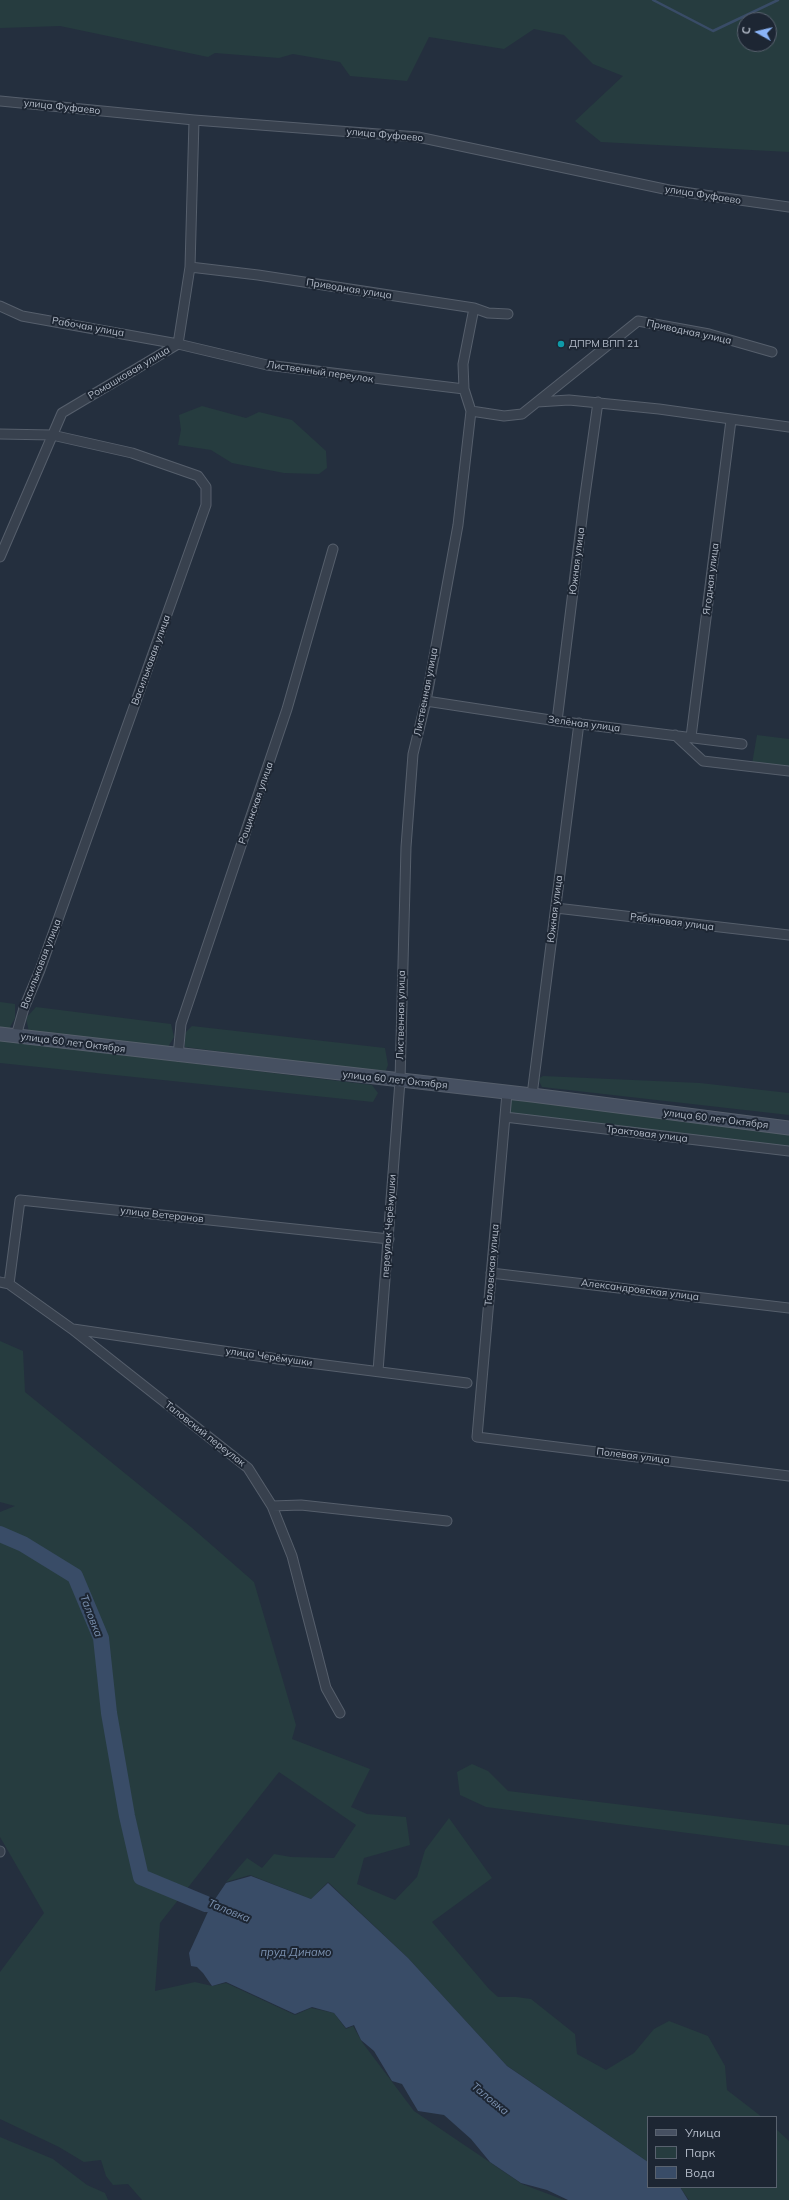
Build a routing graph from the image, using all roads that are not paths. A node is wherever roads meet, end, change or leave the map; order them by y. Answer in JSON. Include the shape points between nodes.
{"nodes":[{"id":1,"x":0,"y":101,"type":"edge"},
{"id":2,"x":194,"y":120,"type":"junction"},
{"id":3,"x":789,"y":208,"type":"edge"},
{"id":4,"x":190,"y":268,"type":"junction"},
{"id":5,"x":0,"y":306,"type":"edge"},
{"id":6,"x":474,"y":308,"type":"junction"},
{"id":7,"x":508,"y":314,"type":"dead end"},
{"id":8,"x":178,"y":344,"type":"junction"},
{"id":9,"x":772,"y":352,"type":"dead end"},
{"id":10,"x":464,"y":389,"type":"junction"},
{"id":11,"x":537,"y":402,"type":"junction"},
{"id":12,"x":598,"y":402,"type":"junction"},
{"id":13,"x":471,"y":411,"type":"junction"},
{"id":14,"x":731,"y":420,"type":"junction"},
{"id":15,"x":789,"y":427,"type":"edge"},
{"id":16,"x":0,"y":434,"type":"edge"},
{"id":17,"x":52,"y":435,"type":"junction"},
{"id":18,"x":333,"y":549,"type":"dead end"},
{"id":19,"x":0,"y":557,"type":"edge"},
{"id":20,"x":426,"y":701,"type":"junction"},
{"id":21,"x":557,"y":721,"type":"junction"},
{"id":22,"x":579,"y":723,"type":"junction"},
{"id":23,"x":674,"y":735,"type":"junction"},
{"id":24,"x":691,"y":738,"type":"junction"},
{"id":25,"x":742,"y":744,"type":"dead end"},
{"id":26,"x":789,"y":771,"type":"edge"},
{"id":27,"x":556,"y":908,"type":"junction"},
{"id":28,"x":789,"y":935,"type":"edge"},
{"id":29,"x":0,"y":1034,"type":"edge"},
{"id":30,"x":16,"y":1036,"type":"junction"},
{"id":31,"x":178,"y":1056,"type":"junction"},
{"id":32,"x":400,"y":1081,"type":"junction"},
{"id":33,"x":507,"y":1092,"type":"junction"},
{"id":34,"x":532,"y":1095,"type":"junction"},
{"id":35,"x":504,"y":1117,"type":"junction"},
{"id":36,"x":789,"y":1128,"type":"edge"},
{"id":37,"x":789,"y":1151,"type":"edge"},
{"id":38,"x":389,"y":1239,"type":"junction"},
{"id":39,"x":491,"y":1273,"type":"junction"},
{"id":40,"x":4,"y":1283,"type":"edge"},
{"id":41,"x":789,"y":1308,"type":"edge"},
{"id":42,"x":72,"y":1329,"type":"junction"},
{"id":43,"x":378,"y":1371,"type":"junction"},
{"id":44,"x":467,"y":1383,"type":"dead end"},
{"id":45,"x":478,"y":1437,"type":"joint"},
{"id":46,"x":789,"y":1476,"type":"edge"},
{"id":47,"x":272,"y":1506,"type":"junction"},
{"id":48,"x":447,"y":1521,"type":"dead end"},
{"id":49,"x":340,"y":1713,"type":"dead end"}],
"edges":[{"from":1,"to":2,"type":"street","name":"улица Фуфаево"},
{"from":2,"to":3,"type":"street","name":"улица Фуфаево","via":[[418,137],[668,190]]},
{"from":2,"to":4,"type":"street","name":"Ромашковая улица"},
{"from":4,"to":6,"type":"street","name":"Приводная улица","via":[[258,275]]},
{"from":4,"to":8,"type":"street","name":"Ромашковая улица"},
{"from":5,"to":8,"type":"street","name":"Рабочая улица","via":[[22,316]]},
{"from":6,"to":7,"type":"street","name":"Приводная улица","via":[[488,313]]},
{"from":6,"to":10,"type":"street","name":"Лиственная улица","via":[[463,364]]},
{"from":8,"to":10,"type":"street","name":"Лиственный переулок","via":[[267,365]]},
{"from":8,"to":17,"type":"street","name":"Ромашковая улица","via":[[62,413]]},
{"from":9,"to":11,"type":"street","name":"Приводная улица","via":[[709,334],[638,321]]},
{"from":10,"to":13,"type":"street","name":"Лиственная улица"},
{"from":11,"to":12,"type":"street"},
{"from":11,"to":13,"type":"street","name":"Приводная улица","via":[[522,414],[504,416]]},
{"from":12,"to":14,"type":"street"},
{"from":12,"to":21,"type":"street","name":"Южная улица"},
{"from":13,"to":20,"type":"street","name":"Лиственная улица","via":[[458,525]]},
{"from":14,"to":15,"type":"street"},
{"from":14,"to":24,"type":"street","name":"Ягодная улица"},
{"from":16,"to":17,"type":"street","name":"Васильковая улица"},
{"from":17,"to":19,"type":"street","name":"Ромашковая улица"},
{"from":17,"to":30,"type":"street","name":"Васильковая улица","via":[[132,453],[198,476],[206,487],[206,505]]},
{"from":18,"to":31,"type":"street","name":"Рощинская улица","via":[[287,709],[181,1024]]},
{"from":20,"to":21,"type":"street","name":"Зелёная улица"},
{"from":20,"to":32,"type":"street","name":"Лиственная улица","via":[[413,754],[406,847]]},
{"from":21,"to":22,"type":"street","name":"Зелёная улица"},
{"from":22,"to":23,"type":"street","name":"Зелёная улица"},
{"from":22,"to":27,"type":"street","name":"Южная улица"},
{"from":23,"to":24,"type":"street","name":"Зелёная улица"},
{"from":23,"to":26,"type":"street","via":[[703,761]]},
{"from":24,"to":25,"type":"street","name":"Зелёная улица"},
{"from":27,"to":28,"type":"street","name":"Рябиновая улица"},
{"from":27,"to":34,"type":"street","name":"Южная улица"},
{"from":29,"to":30,"type":"street","name":"улица 60 лет Октября"},
{"from":30,"to":31,"type":"street","name":"улица 60 лет Октября"},
{"from":31,"to":32,"type":"street","name":"улица 60 лет Октября"},
{"from":32,"to":33,"type":"street","name":"улица 60 лет Октября"},
{"from":32,"to":38,"type":"street","name":"переулок Черёмушки"},
{"from":33,"to":34,"type":"street","name":"улица 60 лет Октября"},
{"from":33,"to":35,"type":"street","name":"Таловская улица"},
{"from":34,"to":36,"type":"street","name":"улица 60 лет Октября"},
{"from":35,"to":37,"type":"street","name":"Трактовая улица"},
{"from":35,"to":39,"type":"street","name":"Таловская улица"},
{"from":38,"to":40,"type":"street","name":"улица Ветеранов","via":[[20,1200]]},
{"from":38,"to":43,"type":"street","name":"переулок Черёмушки"},
{"from":39,"to":41,"type":"street","name":"Александровская улица"},
{"from":39,"to":45,"type":"street","name":"Таловская улица"},
{"from":40,"to":42,"type":"street","name":"Таловский переулок"},
{"from":42,"to":43,"type":"street","name":"улица Черёмушки"},
{"from":42,"to":47,"type":"street","name":"Таловский переулок","via":[[248,1468]]},
{"from":43,"to":44,"type":"street","name":"улица Черёмушки"},
{"from":45,"to":46,"type":"street","name":"Полевая улица"},
{"from":47,"to":48,"type":"street","via":[[301,1505]]},
{"from":47,"to":49,"type":"street","name":"Таловский переулок","via":[[292,1556],[326,1688]]}]}
